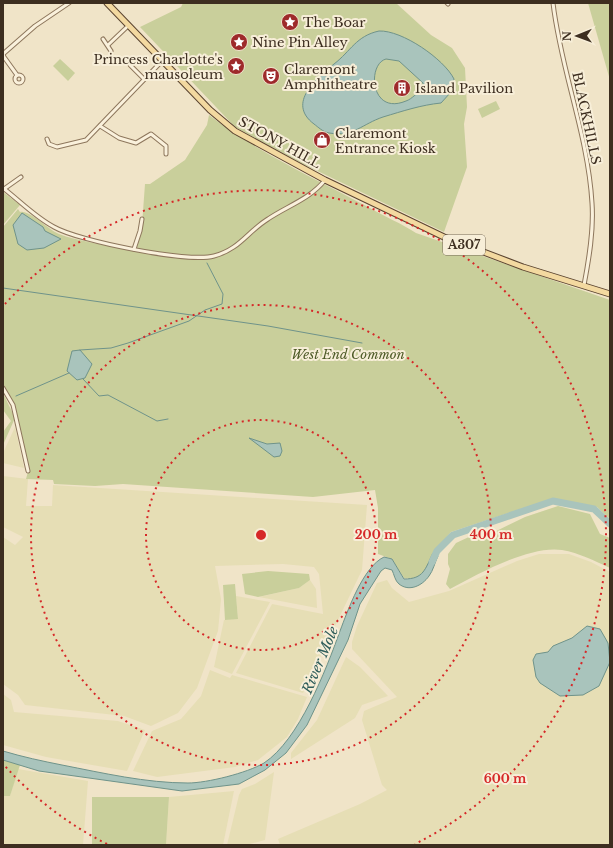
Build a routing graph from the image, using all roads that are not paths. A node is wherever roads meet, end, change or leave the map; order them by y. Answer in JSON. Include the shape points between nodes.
{"nodes":[{"id":1,"x":69,"y":3,"type":"edge"},
{"id":2,"x":107,"y":3,"type":"edge"},
{"id":3,"x":553,"y":3,"type":"edge"},
{"id":4,"x":129,"y":25,"type":"junction"},
{"id":5,"x":102,"y":39,"type":"dead end"},
{"id":6,"x":108,"y":45,"type":"junction"},
{"id":7,"x":111,"y":51,"type":"dead end"},
{"id":8,"x":3,"y":54,"type":"edge"},
{"id":9,"x":163,"y":60,"type":"junction"},
{"id":10,"x":4,"y":61,"type":"edge"},
{"id":11,"x":130,"y":66,"type":"dead end"},
{"id":12,"x":18,"y":75,"type":"dead end"},
{"id":13,"x":144,"y":79,"type":"junction"},
{"id":14,"x":100,"y":126,"type":"junction"},
{"id":15,"x":47,"y":139,"type":"dead end"},
{"id":16,"x":166,"y":154,"type":"dead end"},
{"id":17,"x":20,"y":177,"type":"dead end"},
{"id":18,"x":325,"y":180,"type":"junction"},
{"id":19,"x":4,"y":189,"type":"edge"},
{"id":20,"x":142,"y":219,"type":"dead end"},
{"id":21,"x":134,"y":249,"type":"junction"},
{"id":22,"x":584,"y":285,"type":"junction"},
{"id":23,"x":610,"y":294,"type":"edge"},
{"id":24,"x":3,"y":388,"type":"edge"},
{"id":25,"x":28,"y":471,"type":"dead end"}],
"edges":[{"from":1,"to":8,"type":"street","via":[[35,26]]},
{"from":2,"to":4,"type":"main road","name":"STONY HILL","number":"A307"},
{"from":3,"to":22,"type":"street","name":"BLACKHILLS","via":[[591,187],[592,210]]},
{"from":4,"to":6,"type":"street"},
{"from":4,"to":9,"type":"main road","name":"STONY HILL","number":"A307"},
{"from":5,"to":6,"type":"street"},
{"from":6,"to":7,"type":"street"},
{"from":8,"to":10,"type":"street"},
{"from":9,"to":13,"type":"street"},
{"from":9,"to":18,"type":"main road","name":"STONY HILL","number":"A307","via":[[210,110],[235,131]]},
{"from":10,"to":12,"type":"street"},
{"from":11,"to":13,"type":"street"},
{"from":13,"to":14,"type":"street"},
{"from":14,"to":15,"type":"street","via":[[86,140],[64,146],[53,147]]},
{"from":14,"to":16,"type":"street","via":[[119,138],[136,143],[150,133],[166,146]]},
{"from":17,"to":19,"type":"street"},
{"from":18,"to":21,"type":"street","via":[[304,198],[262,222],[239,244],[214,256],[191,258]]},
{"from":18,"to":22,"type":"main road","number":"A307","via":[[470,247],[523,267]]},
{"from":19,"to":21,"type":"street","via":[[55,228]]},
{"from":20,"to":21,"type":"street"},
{"from":22,"to":23,"type":"main road","number":"A307"},
{"from":24,"to":25,"type":"street","via":[[13,405]]}]}
